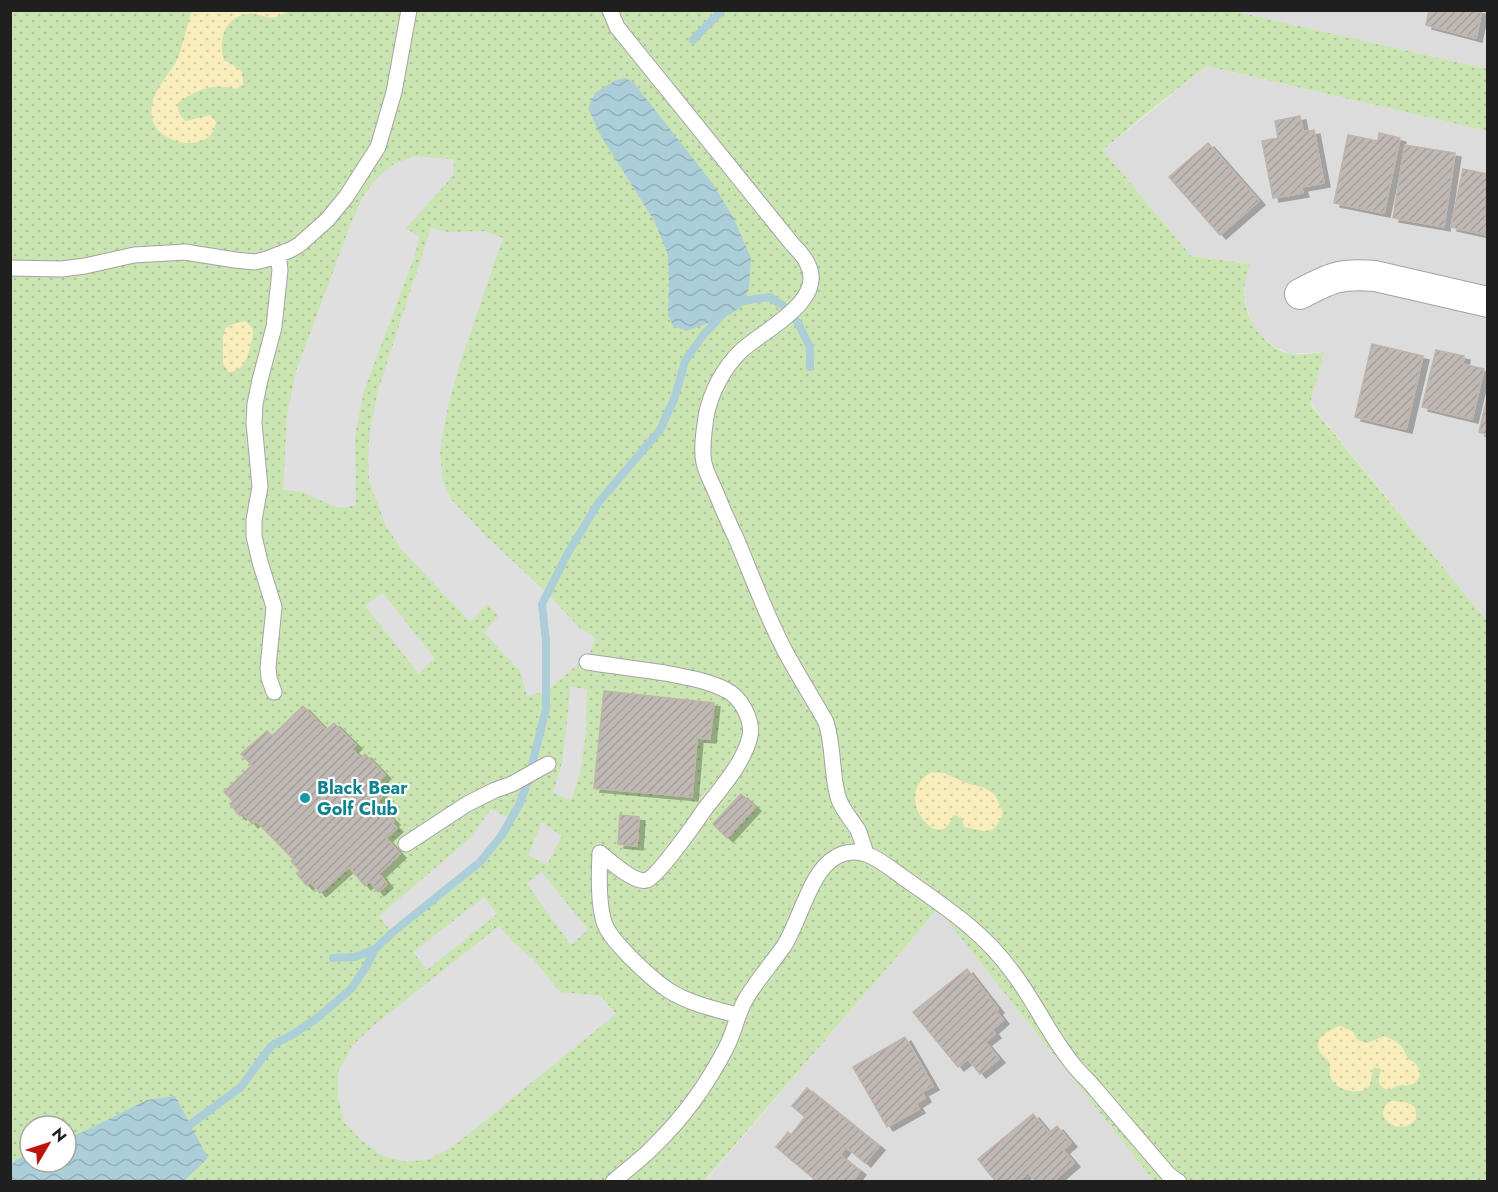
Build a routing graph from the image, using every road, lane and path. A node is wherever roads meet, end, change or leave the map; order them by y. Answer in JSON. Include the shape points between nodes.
{"nodes":[{"id":1,"x":409,"y":10,"type":"edge"},
{"id":2,"x":610,"y":10,"type":"edge"},
{"id":3,"x":278,"y":255,"type":"junction"},
{"id":4,"x":10,"y":268,"type":"edge"},
{"id":5,"x":1300,"y":294,"type":"dead end"},
{"id":6,"x":1488,"y":302,"type":"edge"},
{"id":7,"x":587,"y":662,"type":"dead end"},
{"id":8,"x":274,"y":692,"type":"dead end"},
{"id":9,"x":548,"y":764,"type":"dead end"},
{"id":10,"x":406,"y":843,"type":"dead end"},
{"id":11,"x":866,"y":853,"type":"junction"},
{"id":12,"x":737,"y":1015,"type":"junction"},
{"id":13,"x":1173,"y":1179,"type":"edge"},
{"id":14,"x":613,"y":1182,"type":"edge"}],
"edges":[{"from":1,"to":3,"type":"lane","via":[[394,92],[378,147],[327,220],[299,245]]},
{"from":2,"to":11,"type":"lane","via":[[617,27],[800,254],[811,274],[806,296],[798,306],[743,350],[719,381],[706,417],[703,461],[784,650],[826,722],[839,800]]},
{"from":3,"to":4,"type":"lane","via":[[255,262],[185,252],[161,253],[62,269]]},
{"from":3,"to":8,"type":"lane","via":[[274,327],[254,423],[260,487],[254,536],[274,607],[268,667]]},
{"from":5,"to":6,"type":"street","via":[[1348,274],[1375,276]]},
{"from":7,"to":12,"type":"lane","via":[[693,678],[728,690],[745,710],[750,735],[741,760],[654,875],[647,881],[638,880],[600,854],[599,872],[603,920],[620,946],[667,990]]},
{"from":9,"to":10,"type":"lane","via":[[467,804]]},
{"from":11,"to":12,"type":"lane","via":[[852,851],[836,856],[826,865],[814,881],[784,945]]},
{"from":11,"to":13,"type":"lane","via":[[980,934],[1027,992],[1075,1067]]},
{"from":12,"to":14,"type":"lane","via":[[727,1047],[680,1118],[653,1148]]}]}
